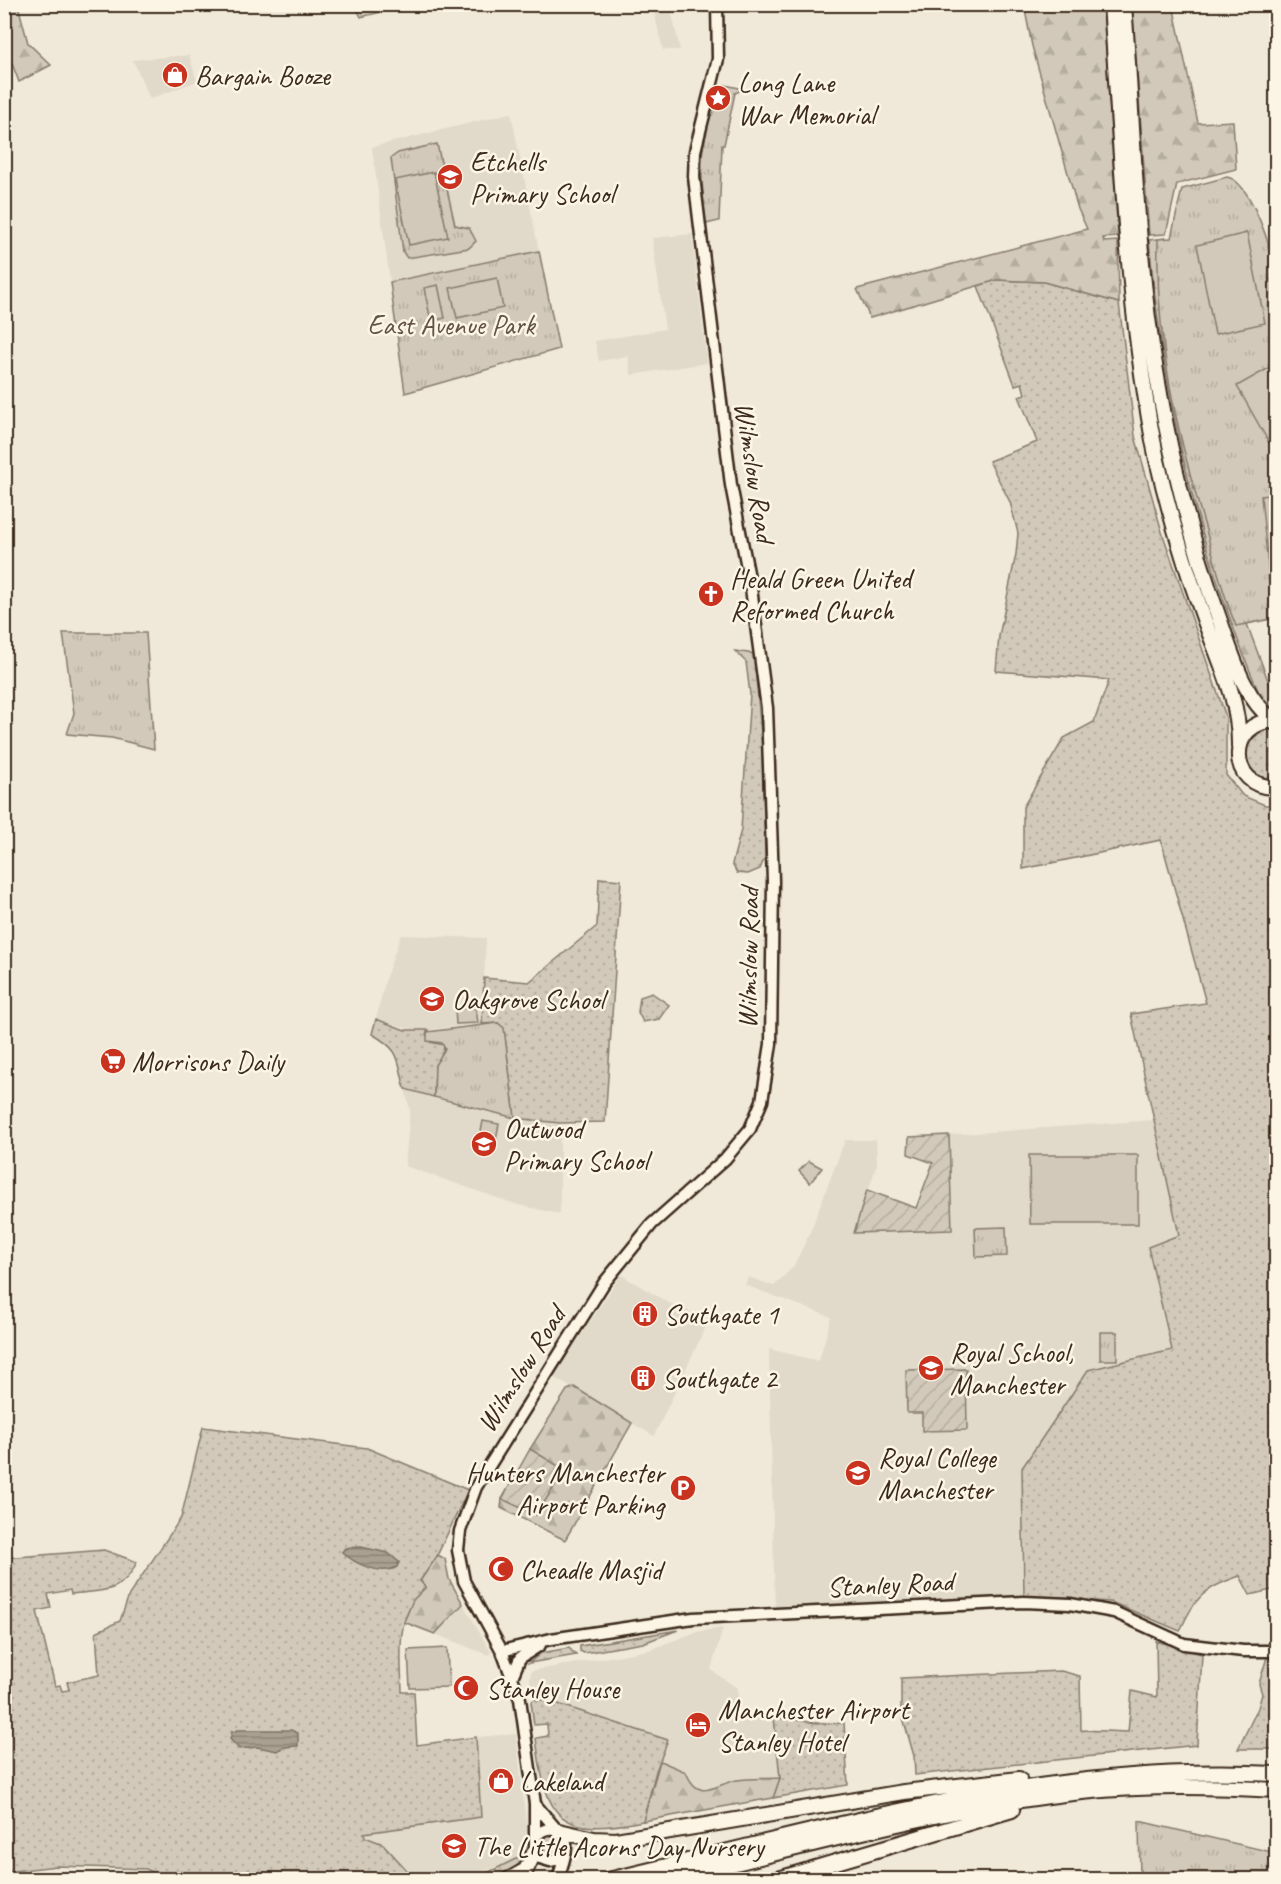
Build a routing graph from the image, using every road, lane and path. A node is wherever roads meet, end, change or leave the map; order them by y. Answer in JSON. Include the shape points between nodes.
{"nodes":[{"id":1,"x":717,"y":4,"type":"edge"},
{"id":2,"x":1111,"y":4,"type":"edge"},
{"id":3,"x":1124,"y":4,"type":"edge"},
{"id":4,"x":1275,"y":721,"type":"edge"},
{"id":5,"x":1239,"y":747,"type":"junction"},
{"id":6,"x":1276,"y":787,"type":"edge"},
{"id":7,"x":550,"y":1639,"type":"junction"},
{"id":8,"x":502,"y":1651,"type":"junction"},
{"id":9,"x":1276,"y":1651,"type":"edge"},
{"id":10,"x":512,"y":1677,"type":"junction"},
{"id":11,"x":1186,"y":1772,"type":"junction"},
{"id":12,"x":1276,"y":1774,"type":"edge"},
{"id":13,"x":1154,"y":1787,"type":"junction"},
{"id":14,"x":1276,"y":1790,"type":"edge"},
{"id":15,"x":535,"y":1804,"type":"junction"},
{"id":16,"x":558,"y":1830,"type":"junction"},
{"id":17,"x":537,"y":1850,"type":"junction"},
{"id":18,"x":565,"y":1853,"type":"junction"},
{"id":19,"x":508,"y":1880,"type":"edge"},
{"id":20,"x":556,"y":1880,"type":"edge"},
{"id":21,"x":608,"y":1880,"type":"edge"},
{"id":22,"x":665,"y":1880,"type":"edge"},
{"id":23,"x":775,"y":1880,"type":"edge"}],
"edges":[{"from":1,"to":8,"type":"main road","name":"Wilmslow Road","via":[[718,59],[695,152],[694,177],[729,475],[751,588],[767,708],[774,881],[770,1063],[760,1108],[750,1129],[725,1159],[652,1224],[617,1265],[476,1487],[460,1531],[459,1566],[468,1591]]},
{"from":2,"to":5,"type":"highway","via":[[1131,280],[1144,391],[1181,551],[1235,701]]},
{"from":3,"to":4,"type":"highway","via":[[1146,298],[1172,460],[1196,549],[1229,645],[1253,700]]},
{"from":4,"to":5,"type":"highway","via":[[1251,728]]},
{"from":5,"to":6,"type":"highway","via":[[1245,774],[1263,786]]},
{"from":7,"to":8,"type":"main road","name":"Stanley Road"},
{"from":7,"to":9,"type":"main road","name":"Stanley Road","via":[[693,1618],[1024,1602],[1070,1604],[1114,1612],[1184,1644]]},
{"from":7,"to":10,"type":"main road","via":[[525,1653]]},
{"from":8,"to":10,"type":"main road","name":"Wilmslow Road"},
{"from":10,"to":15,"type":"main road","name":"Wilmslow Road","via":[[520,1699]]},
{"from":11,"to":12,"type":"highway"},
{"from":11,"to":16,"type":"highway","via":[[1101,1772],[914,1791],[616,1840]]},
{"from":11,"to":21,"type":"highway","via":[[1117,1775],[968,1796]]},
{"from":13,"to":14,"type":"highway"},
{"from":13,"to":22,"type":"highway","via":[[1082,1792],[982,1808]]},
{"from":13,"to":23,"type":"highway","via":[[1028,1806]]},
{"from":15,"to":16,"type":"main road"},
{"from":15,"to":17,"type":"main road","name":"Wilmslow Road"},
{"from":16,"to":17,"type":"main road","via":[[543,1829]]},
{"from":16,"to":18,"type":"main road","via":[[566,1839]]},
{"from":17,"to":18,"type":"main road","via":[[554,1861]]},
{"from":17,"to":19,"type":"highway","via":[[526,1870]]},
{"from":17,"to":20,"type":"main road"},
{"from":18,"to":20,"type":"main road"}]}
